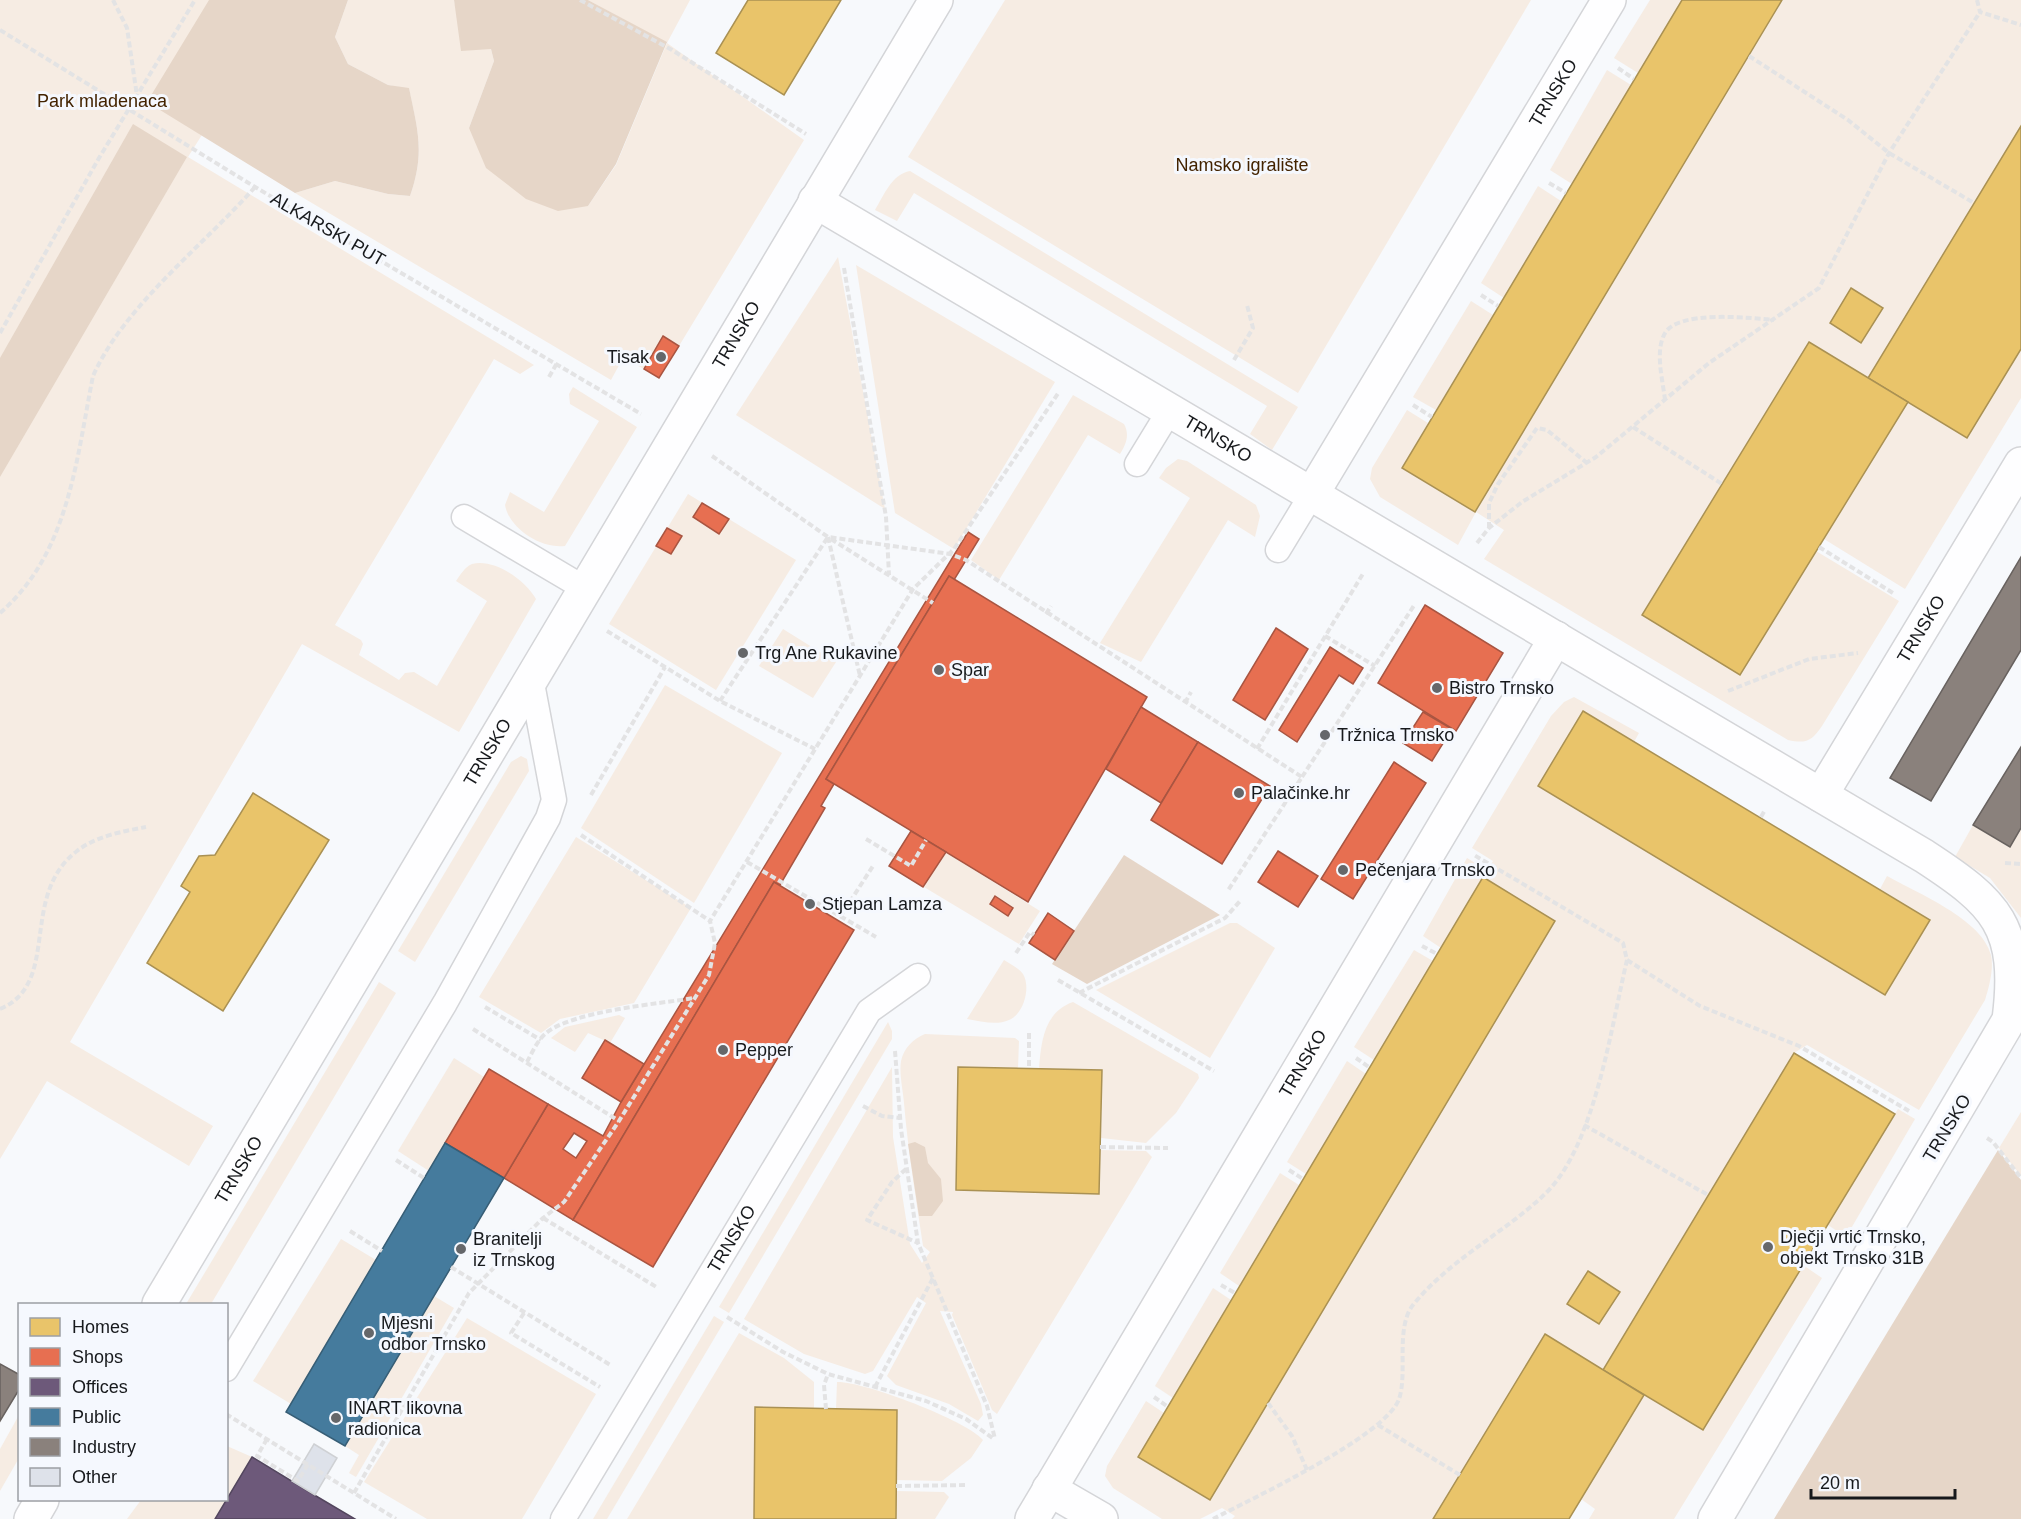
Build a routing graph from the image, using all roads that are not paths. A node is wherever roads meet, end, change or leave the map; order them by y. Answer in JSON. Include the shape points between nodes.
{"nodes":[{"id":1,"x":936,"y":0,"type":"edge"},
{"id":2,"x":1608,"y":0,"type":"edge"},
{"id":3,"x":815,"y":201,"type":"junction"},
{"id":4,"x":1170,"y":410,"type":"junction"},
{"id":5,"x":1137,"y":464,"type":"dead end"},
{"id":6,"x":2021,"y":464,"type":"edge"},
{"id":7,"x":1312,"y":494,"type":"junction"},
{"id":8,"x":464,"y":517,"type":"dead end"},
{"id":9,"x":1278,"y":550,"type":"dead end"},
{"id":10,"x":584,"y":588,"type":"junction"},
{"id":11,"x":1556,"y":638,"type":"junction"},
{"id":12,"x":531,"y":678,"type":"junction"},
{"id":13,"x":1821,"y":795,"type":"junction"},
{"id":14,"x":918,"y":976,"type":"dead end"},
{"id":15,"x":160,"y":1303,"type":"edge"},
{"id":16,"x":228,"y":1366,"type":"edge"},
{"id":17,"x":1049,"y":1489,"type":"junction"},
{"id":18,"x":41,"y":1501,"type":"edge"},
{"id":19,"x":31,"y":1519,"type":"edge"},
{"id":20,"x":563,"y":1519,"type":"edge"},
{"id":21,"x":1032,"y":1519,"type":"edge"},
{"id":22,"x":1101,"y":1519,"type":"edge"},
{"id":23,"x":1715,"y":1519,"type":"edge"}],
"edges":[{"from":1,"to":3,"type":"street","name":"TRNSKO"},
{"from":2,"to":7,"type":"street","name":"TRNSKO"},
{"from":3,"to":4,"type":"street","name":"TRNSKO"},
{"from":3,"to":10,"type":"street","name":"TRNSKO"},
{"from":4,"to":5,"type":"lane"},
{"from":4,"to":7,"type":"street","name":"TRNSKO"},
{"from":6,"to":13,"type":"street","name":"TRNSKO"},
{"from":7,"to":9,"type":"lane"},
{"from":7,"to":11,"type":"street","name":"TRNSKO"},
{"from":8,"to":10,"type":"lane"},
{"from":10,"to":12,"type":"street","name":"TRNSKO"},
{"from":11,"to":13,"type":"street","name":"TRNSKO"},
{"from":11,"to":17,"type":"street","name":"TRNSKO"},
{"from":12,"to":15,"type":"street","name":"TRNSKO"},
{"from":12,"to":16,"type":"lane","via":[[554,800],[548,818],[445,1003]]},
{"from":13,"to":23,"type":"street","name":"TRNSKO","via":[[1947,871],[2004,915],[2013,930],[2021,975],[2009,1020]]},
{"from":14,"to":20,"type":"lane","name":"TRNSKO","via":[[869,1011]]},
{"from":17,"to":21,"type":"street","name":"TRNSKO"},
{"from":17,"to":22,"type":"street"},
{"from":18,"to":19,"type":"street"}]}
